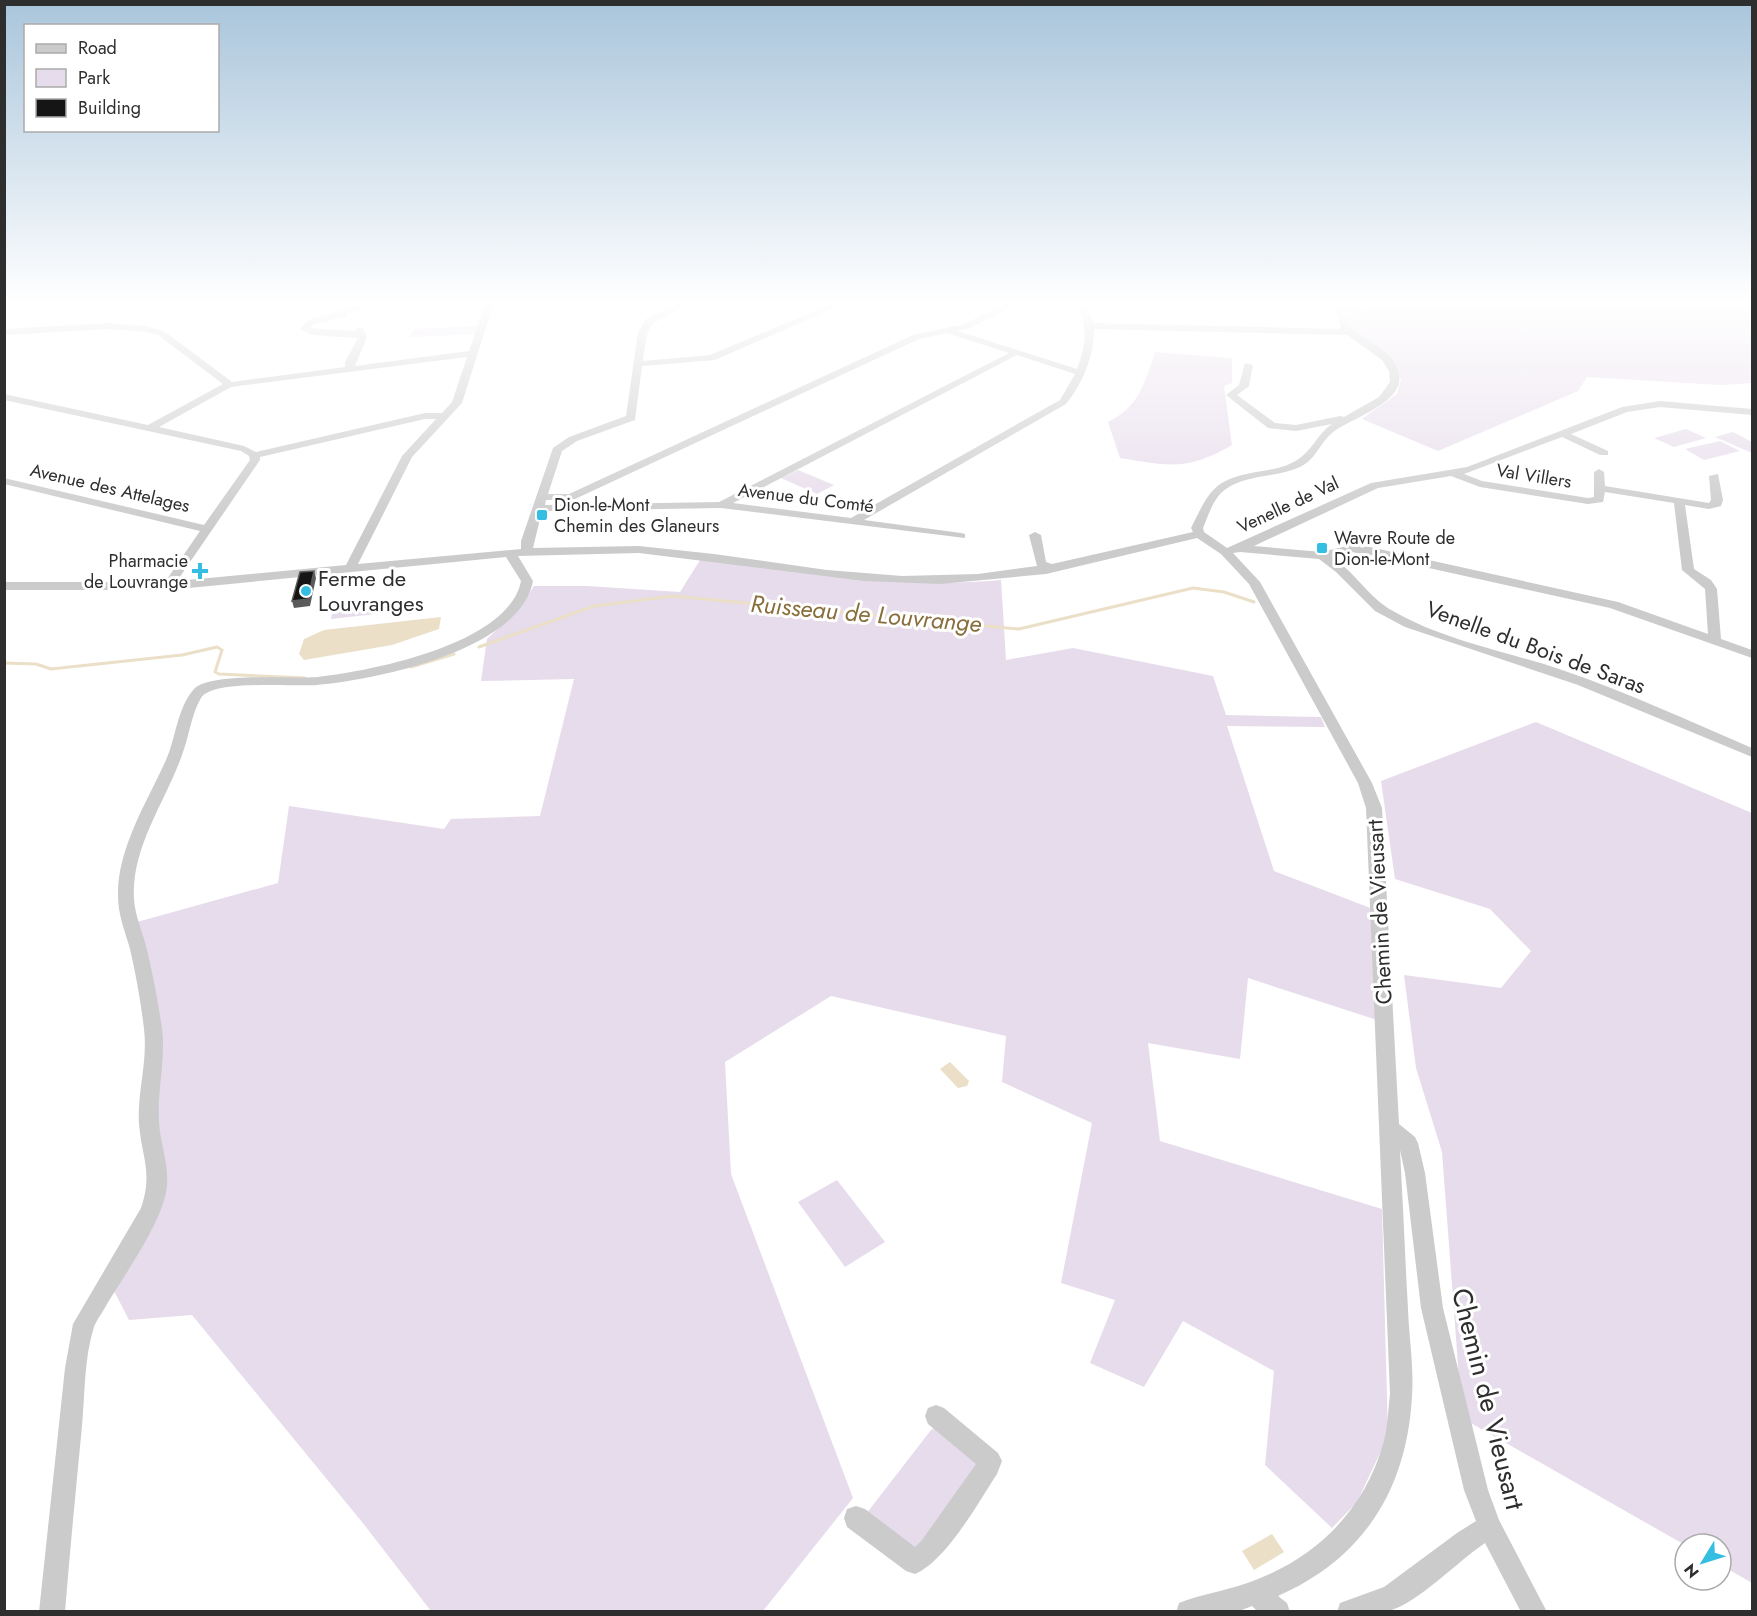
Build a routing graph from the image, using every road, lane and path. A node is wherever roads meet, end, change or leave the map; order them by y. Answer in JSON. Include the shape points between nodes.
{"nodes":[{"id":1,"x":226,"y":380,"type":"edge"},
{"id":2,"x":263,"y":380,"type":"edge"},
{"id":3,"x":463,"y":380,"type":"edge"},
{"id":4,"x":635,"y":380,"type":"edge"},
{"id":5,"x":825,"y":380,"type":"edge"},
{"id":6,"x":962,"y":380,"type":"edge"},
{"id":7,"x":1075,"y":380,"type":"edge"},
{"id":8,"x":1245,"y":380,"type":"edge"},
{"id":9,"x":1395,"y":380,"type":"edge"},
{"id":10,"x":228,"y":385,"type":"junction"},
{"id":11,"x":4,"y":397,"type":"edge"},
{"id":12,"x":17,"y":399,"type":"junction"},
{"id":13,"x":4,"y":405,"type":"edge"},
{"id":14,"x":1752,"y":412,"type":"edge"},
{"id":15,"x":445,"y":416,"type":"junction"},
{"id":16,"x":1346,"y":421,"type":"junction"},
{"id":17,"x":150,"y":429,"type":"junction"},
{"id":18,"x":1562,"y":433,"type":"junction"},
{"id":19,"x":1604,"y":453,"type":"dead end"},
{"id":20,"x":254,"y":454,"type":"junction"},
{"id":21,"x":1599,"y":472,"type":"dead end"},
{"id":22,"x":1455,"y":474,"type":"junction"},
{"id":23,"x":1714,"y":476,"type":"dead end"},
{"id":24,"x":4,"y":481,"type":"edge"},
{"id":25,"x":1366,"y":488,"type":"joint"},
{"id":26,"x":1600,"y":488,"type":"junction"},
{"id":27,"x":1679,"y":501,"type":"junction"},
{"id":28,"x":570,"y":502,"type":"junction"},
{"id":29,"x":540,"y":503,"type":"junction"},
{"id":30,"x":721,"y":505,"type":"junction"},
{"id":31,"x":852,"y":522,"type":"junction"},
{"id":32,"x":207,"y":529,"type":"junction"},
{"id":33,"x":1199,"y":534,"type":"junction"},
{"id":34,"x":1035,"y":535,"type":"dead end"},
{"id":35,"x":961,"y":536,"type":"dead end"},
{"id":36,"x":1233,"y":550,"type":"junction"},
{"id":37,"x":527,"y":552,"type":"junction"},
{"id":38,"x":510,"y":553,"type":"junction"},
{"id":39,"x":1322,"y":555,"type":"junction"},
{"id":40,"x":351,"y":570,"type":"junction"},
{"id":41,"x":1046,"y":570,"type":"junction"},
{"id":42,"x":168,"y":585,"type":"junction"},
{"id":43,"x":4,"y":586,"type":"edge"},
{"id":44,"x":1715,"y":640,"type":"junction"},
{"id":45,"x":1752,"y":654,"type":"edge"},
{"id":46,"x":1752,"y":753,"type":"edge"},
{"id":47,"x":1390,"y":1129,"type":"junction"},
{"id":48,"x":936,"y":1416,"type":"dead end"},
{"id":49,"x":856,"y":1518,"type":"dead end"},
{"id":50,"x":1490,"y":1527,"type":"junction"},
{"id":51,"x":1257,"y":1594,"type":"junction"},
{"id":52,"x":52,"y":1611,"type":"edge"},
{"id":53,"x":1188,"y":1611,"type":"edge"},
{"id":54,"x":1278,"y":1611,"type":"edge"},
{"id":55,"x":1350,"y":1611,"type":"edge"},
{"id":56,"x":1535,"y":1611,"type":"edge"}],
"edges":[{"from":1,"to":10,"type":"street"},
{"from":2,"to":10,"type":"street"},
{"from":3,"to":15,"type":"street","via":[[457,403]]},
{"from":4,"to":29,"type":"street","via":[[631,418],[562,444],[554,456]]},
{"from":5,"to":28,"type":"street"},
{"from":6,"to":30,"type":"street"},
{"from":7,"to":31,"type":"street","via":[[1063,402]]},
{"from":8,"to":16,"type":"street","via":[[1231,395],[1272,426],[1296,429]]},
{"from":9,"to":16,"type":"street","via":[[1389,394]]},
{"from":10,"to":17,"type":"street"},
{"from":11,"to":12,"type":"street"},
{"from":12,"to":13,"type":"street"},
{"from":12,"to":17,"type":"street"},
{"from":14,"to":18,"type":"street","name":"Val Villers","via":[[1648,405],[1625,409]]},
{"from":15,"to":20,"type":"street","via":[[425,416]]},
{"from":15,"to":40,"type":"street","via":[[407,456]]},
{"from":16,"to":33,"type":"street","via":[[1329,430],[1300,463],[1219,489],[1197,528]]},
{"from":17,"to":20,"type":"street"},
{"from":18,"to":19,"type":"street","name":"Val Villers"},
{"from":18,"to":22,"type":"street","name":"Val Villers"},
{"from":20,"to":32,"type":"street","via":[[255,460]]},
{"from":21,"to":26,"type":"street","name":"Val Villers"},
{"from":22,"to":25,"type":"street","name":"Val Villers"},
{"from":22,"to":26,"type":"street","name":"Val Villers","via":[[1480,484],[1588,501],[1599,500]]},
{"from":23,"to":27,"type":"street","name":"Val Villers","via":[[1717,504]]},
{"from":24,"to":32,"type":"street","name":"Avenue des Attelages"},
{"from":25,"to":36,"type":"street","name":"Venelle de Val"},
{"from":26,"to":27,"type":"street","name":"Val Villers"},
{"from":27,"to":44,"type":"street","via":[[1688,570],[1711,589]]},
{"from":28,"to":29,"type":"street","name":"Avenue du Comté"},
{"from":28,"to":30,"type":"street","name":"Avenue du Comté"},
{"from":29,"to":37,"type":"street","via":[[526,541]]},
{"from":30,"to":31,"type":"street","name":"Avenue du Comté"},
{"from":31,"to":35,"type":"street","name":"Avenue du Comté"},
{"from":32,"to":42,"type":"street"},
{"from":33,"to":36,"type":"street","name":"Chemin de Vieusart"},
{"from":33,"to":41,"type":"street"},
{"from":34,"to":41,"type":"street","via":[[1040,563]]},
{"from":36,"to":39,"type":"street"},
{"from":36,"to":47,"type":"street","name":"Chemin de Vieusart","via":[[1261,593],[1365,783],[1374,808]]},
{"from":37,"to":38,"type":"street"},
{"from":37,"to":41,"type":"street","via":[[655,550],[902,580],[953,580]]},
{"from":38,"to":40,"type":"street"},
{"from":38,"to":52,"type":"street","via":[[527,581],[525,592],[495,625],[455,649],[419,661],[317,681],[220,683],[200,690],[192,702],[174,758],[148,813],[128,870],[128,917],[153,1028],[155,1053],[149,1124],[158,1170],[157,1190],[150,1211],[84,1324],[76,1368]]},
{"from":39,"to":44,"type":"street","via":[[1351,548],[1370,550],[1614,605]]},
{"from":39,"to":46,"type":"street","name":"Venelle du Bois de Saras","via":[[1341,567],[1360,594],[1414,626],[1560,673]]},
{"from":40,"to":42,"type":"street"},
{"from":42,"to":43,"type":"street"},
{"from":44,"to":45,"type":"street"},
{"from":47,"to":50,"type":"street","name":"Chemin de Vieusart","via":[[1408,1143],[1432,1308],[1476,1490]]},
{"from":47,"to":51,"type":"street","name":"Chemin de Vieusart","via":[[1401,1394],[1395,1443],[1368,1510],[1344,1539],[1311,1567]]},
{"from":48,"to":49,"type":"street","via":[[990,1461],[932,1549],[915,1562]]},
{"from":50,"to":55,"type":"street","name":"Chemin de Vieusart","via":[[1469,1537],[1396,1595]]},
{"from":50,"to":56,"type":"street"},
{"from":51,"to":53,"type":"street","name":"Chemin de Vieusart"},
{"from":51,"to":54,"type":"street"}]}
